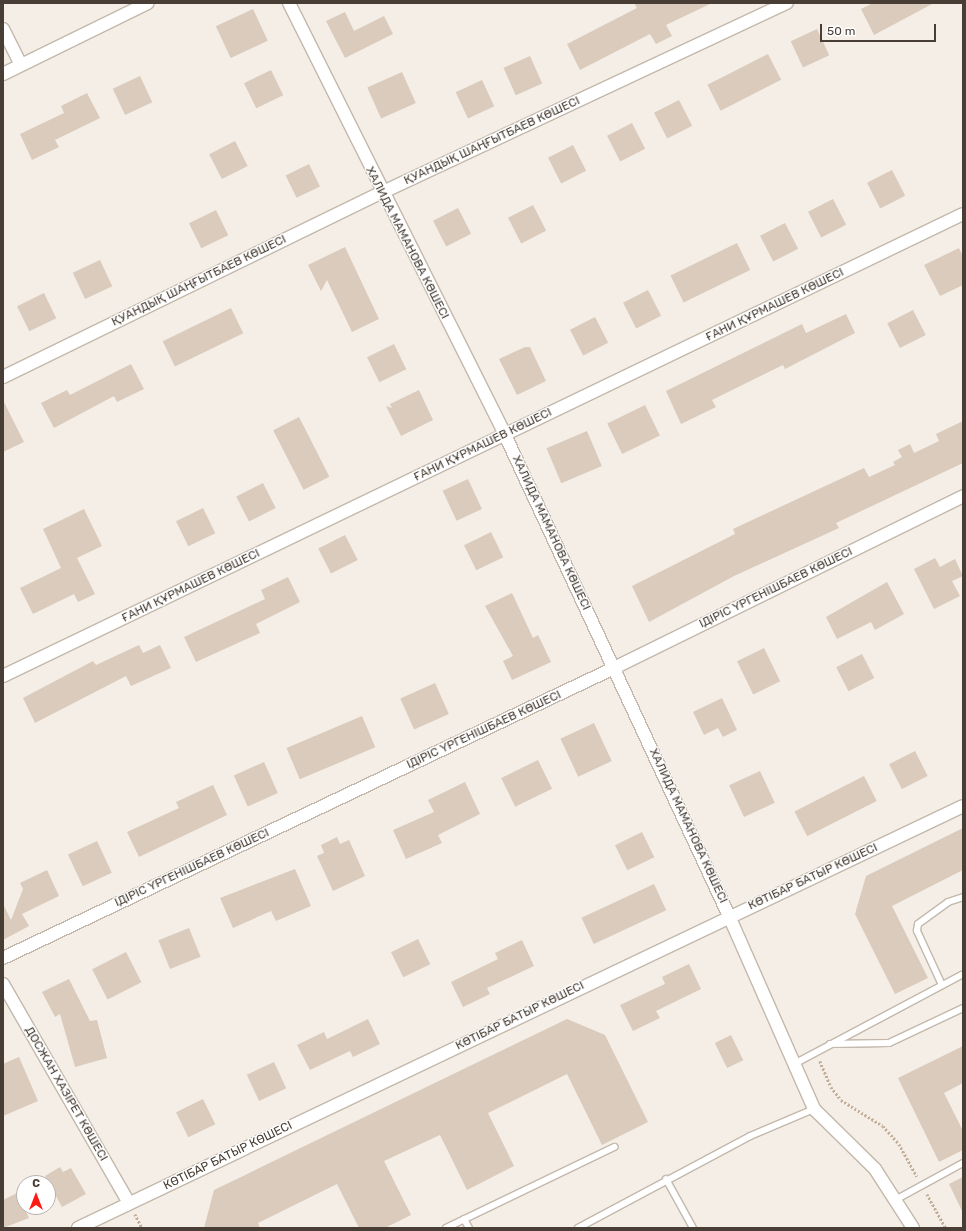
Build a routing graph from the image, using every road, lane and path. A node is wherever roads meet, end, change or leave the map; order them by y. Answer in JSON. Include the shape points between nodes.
{"nodes":[{"id":1,"x":148,"y":3,"type":"edge"},
{"id":2,"x":289,"y":3,"type":"edge"},
{"id":3,"x":787,"y":3,"type":"edge"},
{"id":4,"x":3,"y":28,"type":"edge"},
{"id":5,"x":21,"y":65,"type":"junction"},
{"id":6,"x":3,"y":74,"type":"edge"},
{"id":7,"x":381,"y":193,"type":"junction"},
{"id":8,"x":963,"y":214,"type":"edge"},
{"id":9,"x":3,"y":377,"type":"edge"},
{"id":10,"x":505,"y":435,"type":"junction"},
{"id":11,"x":963,"y":496,"type":"edge"},
{"id":12,"x":614,"y":668,"type":"junction"},
{"id":13,"x":3,"y":676,"type":"edge"},
{"id":14,"x":963,"y":806,"type":"edge"},
{"id":15,"x":963,"y":897,"type":"edge"},
{"id":16,"x":729,"y":916,"type":"junction"},
{"id":17,"x":3,"y":958,"type":"edge"},
{"id":18,"x":963,"y":974,"type":"edge"},
{"id":19,"x":3,"y":984,"type":"edge"},
{"id":20,"x":942,"y":985,"type":"junction"},
{"id":21,"x":963,"y":1008,"type":"edge"},
{"id":22,"x":828,"y":1044,"type":"junction"},
{"id":23,"x":817,"y":1051,"type":"junction"},
{"id":24,"x":794,"y":1064,"type":"junction"},
{"id":25,"x":814,"y":1109,"type":"junction"},
{"id":26,"x":614,"y":1147,"type":"dead end"},
{"id":27,"x":963,"y":1163,"type":"edge"},
{"id":28,"x":666,"y":1179,"type":"junction"},
{"id":29,"x":922,"y":1186,"type":"junction"},
{"id":30,"x":897,"y":1199,"type":"junction"},
{"id":31,"x":129,"y":1203,"type":"junction"},
{"id":32,"x":464,"y":1219,"type":"junction"},
{"id":33,"x":78,"y":1228,"type":"edge"},
{"id":34,"x":446,"y":1228,"type":"edge"},
{"id":35,"x":469,"y":1228,"type":"edge"},
{"id":36,"x":578,"y":1228,"type":"edge"},
{"id":37,"x":693,"y":1228,"type":"edge"},
{"id":38,"x":913,"y":1228,"type":"edge"},
{"id":39,"x":946,"y":1228,"type":"edge"}],
"edges":[{"from":1,"to":5,"type":"street"},
{"from":2,"to":7,"type":"street","name":"ХАЛИДА МАМАНОВА КӨШЕСІ"},
{"from":3,"to":7,"type":"street","name":"ҚУАНДЫҚ ШАҢҒЫТБАЕВ КӨШЕСІ"},
{"from":4,"to":5,"type":"street"},
{"from":5,"to":6,"type":"street"},
{"from":7,"to":9,"type":"street","name":"ҚУАНДЫҚ ШАҢҒЫТБАЕВ КӨШЕСІ"},
{"from":7,"to":10,"type":"street","name":"ХАЛИДА МАМАНОВА КӨШЕСІ"},
{"from":8,"to":10,"type":"street","name":"ҒАНИ ҚҰРМАШЕВ КӨШЕСІ"},
{"from":10,"to":12,"type":"street","name":"ХАЛИДА МАМАНОВА КӨШЕСІ"},
{"from":10,"to":13,"type":"street","name":"ҒАНИ ҚҰРМАШЕВ КӨШЕСІ"},
{"from":11,"to":12,"type":"street","name":"ІДІРІС ҮРГЕНІШБАЕВ КӨШЕСІ"},
{"from":12,"to":16,"type":"street","name":"ХАЛИДА МАМАНОВА КӨШЕСІ"},
{"from":12,"to":17,"type":"street","name":"ІДІРІС ҮРГЕНІШБАЕВ КӨШЕСІ"},
{"from":14,"to":16,"type":"street","name":"КӨТІБАР БАТЫР КӨШЕСІ"},
{"from":15,"to":20,"type":"lane","via":[[948,902],[918,924],[917,932]]},
{"from":16,"to":24,"type":"street","name":"ХАЛИДА МАМАНОВА КӨШЕСІ"},
{"from":16,"to":31,"type":"street","name":"КӨТІБАР БАТЫР КӨШЕСІ"},
{"from":18,"to":20,"type":"lane"},
{"from":19,"to":31,"type":"street","name":"ДОСЖАН ХАЗІРЕТ КӨШЕСІ"},
{"from":20,"to":22,"type":"lane"},
{"from":21,"to":22,"type":"lane","via":[[889,1042]]},
{"from":22,"to":23,"type":"lane"},
{"from":23,"to":24,"type":"lane"},
{"from":23,"to":29,"type":"path","via":[[831,1087],[841,1100],[883,1126],[899,1144]]},
{"from":24,"to":25,"type":"street","name":"ХАЛИДА МАМАНОВА КӨШЕСІ"},
{"from":25,"to":28,"type":"lane","via":[[750,1136]]},
{"from":25,"to":30,"type":"street","via":[[875,1169]]},
{"from":26,"to":32,"type":"lane"},
{"from":27,"to":29,"type":"lane"},
{"from":28,"to":36,"type":"lane"},
{"from":28,"to":37,"type":"lane"},
{"from":29,"to":30,"type":"lane"},
{"from":29,"to":39,"type":"path"},
{"from":30,"to":38,"type":"street"},
{"from":31,"to":33,"type":"street","name":"КӨТІБАР БАТЫР КӨШЕСІ"},
{"from":32,"to":34,"type":"lane"},
{"from":32,"to":35,"type":"lane"}]}
